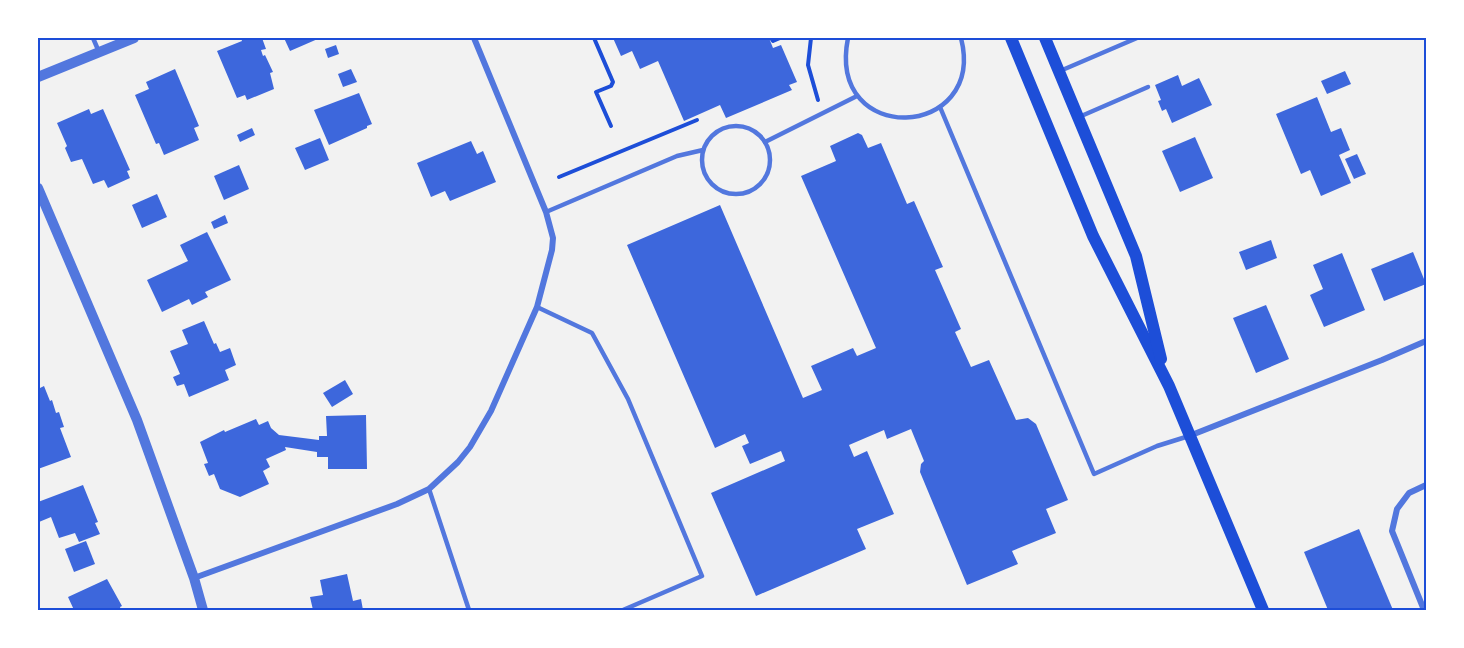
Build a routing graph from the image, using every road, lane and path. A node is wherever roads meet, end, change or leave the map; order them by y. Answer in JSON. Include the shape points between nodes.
{"nodes":[{"id":1,"x":93,"y":38,"type":"edge"},
{"id":2,"x":134,"y":38,"type":"edge"},
{"id":3,"x":474,"y":38,"type":"edge"},
{"id":4,"x":594,"y":38,"type":"edge"},
{"id":5,"x":771,"y":38,"type":"edge"},
{"id":6,"x":780,"y":38,"type":"edge"},
{"id":7,"x":811,"y":38,"type":"edge"},
{"id":8,"x":848,"y":38,"type":"edge"},
{"id":9,"x":961,"y":38,"type":"edge"},
{"id":10,"x":1011,"y":38,"type":"edge"},
{"id":11,"x":1045,"y":38,"type":"edge"},
{"id":12,"x":1137,"y":38,"type":"edge"},
{"id":13,"x":99,"y":52,"type":"junction"},
{"id":14,"x":1060,"y":71,"type":"junction"},
{"id":15,"x":38,"y":77,"type":"edge"},
{"id":16,"x":1148,"y":87,"type":"dead end"},
{"id":17,"x":857,"y":96,"type":"junction"},
{"id":18,"x":819,"y":100,"type":"dead end"},
{"id":19,"x":940,"y":107,"type":"junction"},
{"id":20,"x":1079,"y":117,"type":"junction"},
{"id":21,"x":697,"y":120,"type":"dead end"},
{"id":22,"x":611,"y":126,"type":"dead end"},
{"id":23,"x":765,"y":142,"type":"junction"},
{"id":24,"x":704,"y":150,"type":"junction"},
{"id":25,"x":559,"y":177,"type":"dead end"},
{"id":26,"x":38,"y":188,"type":"edge"},
{"id":27,"x":546,"y":212,"type":"junction"},
{"id":28,"x":537,"y":307,"type":"junction"},
{"id":29,"x":1426,"y":341,"type":"edge"},
{"id":30,"x":1169,"y":386,"type":"junction"},
{"id":31,"x":1189,"y":436,"type":"junction"},
{"id":32,"x":1426,"y":485,"type":"edge"},
{"id":33,"x":429,"y":489,"type":"junction"},
{"id":34,"x":194,"y":578,"type":"junction"},
{"id":35,"x":203,"y":610,"type":"edge"},
{"id":36,"x":469,"y":610,"type":"edge"},
{"id":37,"x":623,"y":610,"type":"edge"},
{"id":38,"x":1263,"y":610,"type":"edge"},
{"id":39,"x":1424,"y":610,"type":"edge"}],
"edges":[{"from":1,"to":13,"type":"lane"},
{"from":2,"to":13,"type":"street"},
{"from":3,"to":27,"type":"street"},
{"from":4,"to":22,"type":"path","via":[[613,82],[596,92]]},
{"from":5,"to":6,"type":"path"},
{"from":7,"to":18,"type":"path","via":[[808,65]]},
{"from":8,"to":17,"type":"lane","via":[[844,58]]},
{"from":9,"to":19,"type":"lane","via":[[965,54],[963,74]]},
{"from":10,"to":30,"type":"main road","via":[[1093,237]]},
{"from":11,"to":14,"type":"main road"},
{"from":12,"to":14,"type":"lane"},
{"from":13,"to":15,"type":"street"},
{"from":14,"to":20,"type":"main road"},
{"from":16,"to":20,"type":"lane"},
{"from":17,"to":19,"type":"lane","via":[[887,116],[923,115]]},
{"from":17,"to":23,"type":"lane"},
{"from":19,"to":31,"type":"lane","via":[[1094,474]]},
{"from":20,"to":30,"type":"main road","via":[[1136,256]]},
{"from":21,"to":25,"type":"path"},
{"from":23,"to":24,"type":"lane","via":[[758,134],[738,126],[727,127],[717,132]]},
{"from":23,"to":24,"type":"lane","via":[[770,164],[766,175],[760,184],[740,194],[728,193],[710,181],[702,161]]},
{"from":24,"to":27,"type":"lane","via":[[678,156]]},
{"from":26,"to":34,"type":"street","via":[[137,420]]},
{"from":27,"to":28,"type":"street","via":[[553,244]]},
{"from":28,"to":33,"type":"street","via":[[491,411],[470,447]]},
{"from":28,"to":37,"type":"lane","via":[[592,333],[628,399],[702,576]]},
{"from":29,"to":31,"type":"street"},
{"from":30,"to":31,"type":"main road"},
{"from":31,"to":38,"type":"main road"},
{"from":32,"to":39,"type":"street","via":[[1409,493],[1397,509],[1392,531]]},
{"from":33,"to":34,"type":"street","via":[[380,511]]},
{"from":33,"to":36,"type":"lane"},
{"from":34,"to":35,"type":"street"}]}
